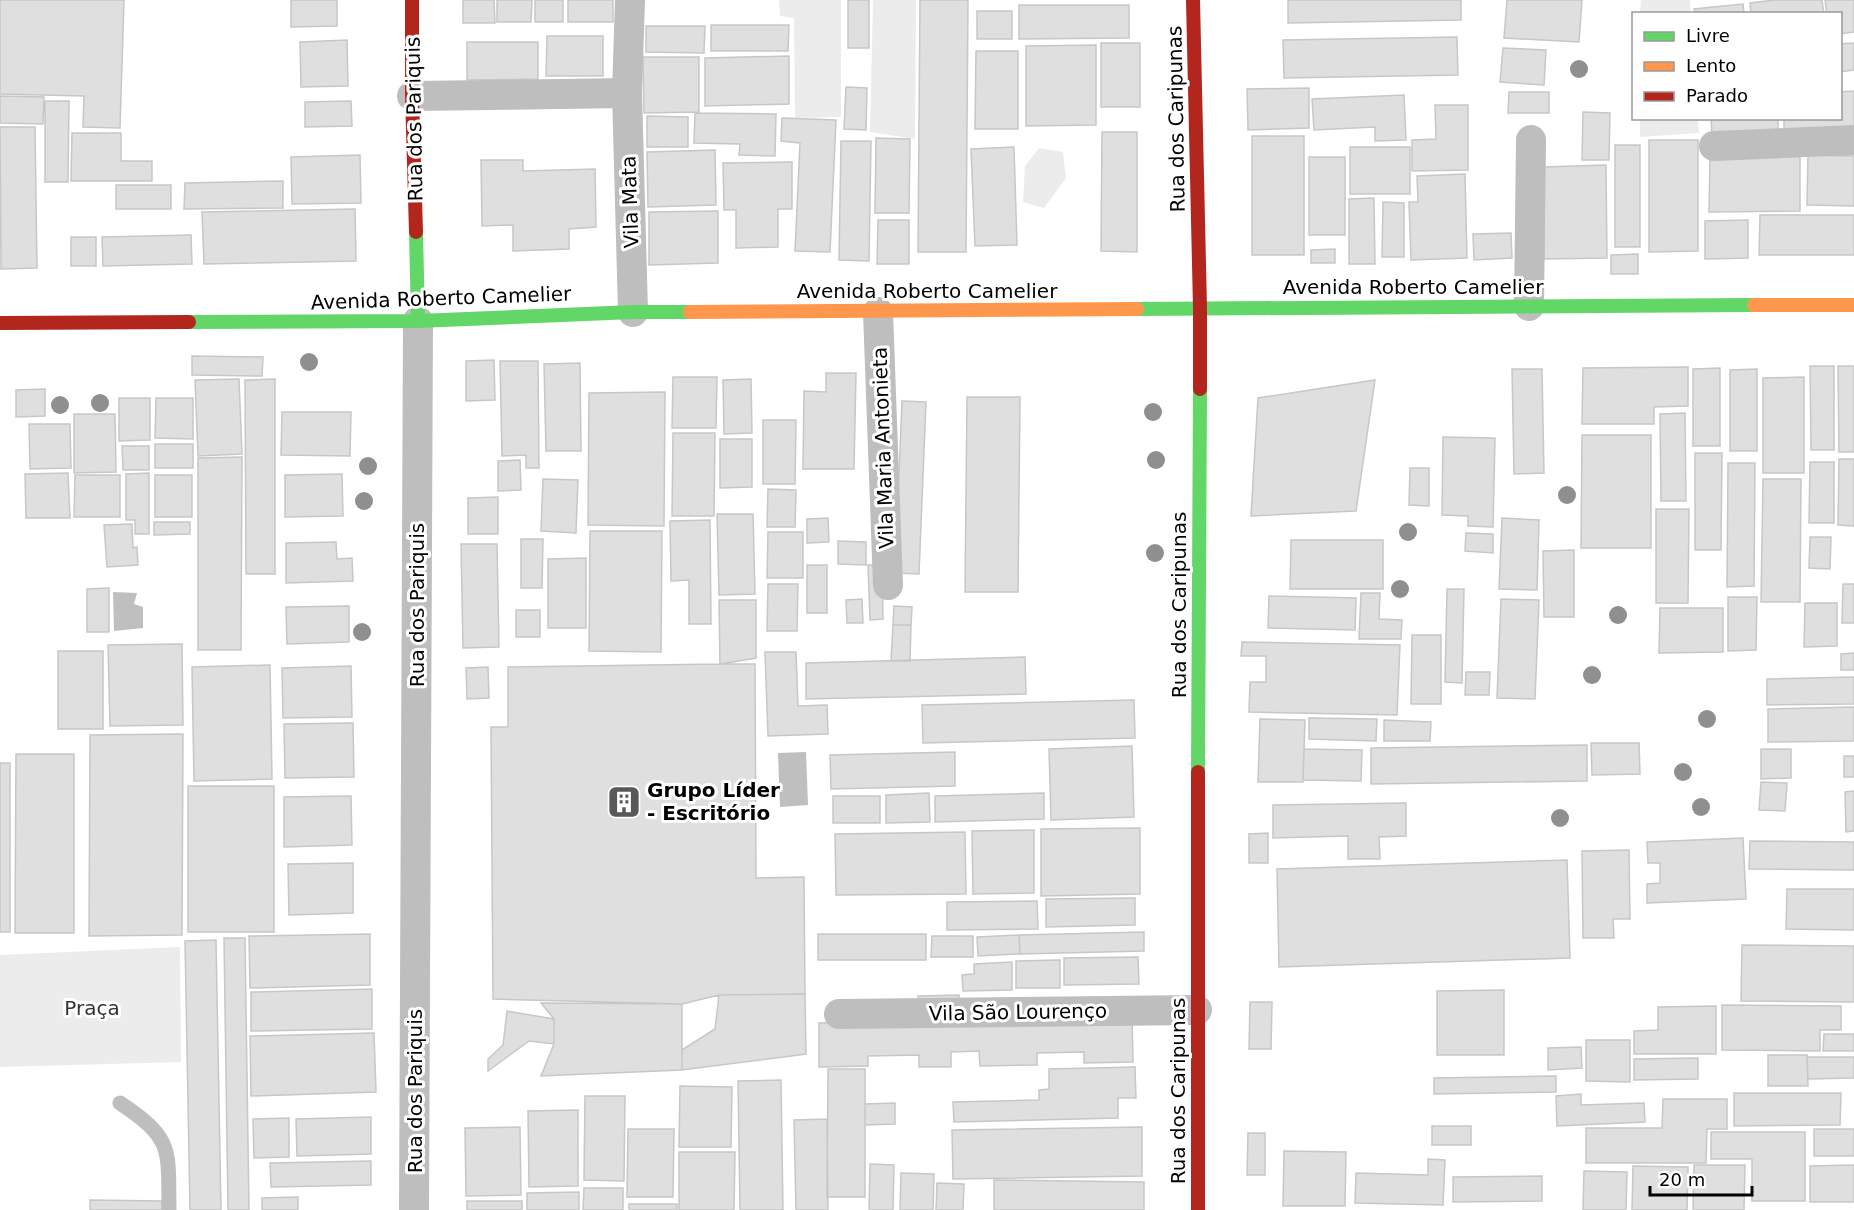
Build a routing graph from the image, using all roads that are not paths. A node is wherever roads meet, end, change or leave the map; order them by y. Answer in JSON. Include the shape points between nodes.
{"nodes":[{"id":1,"x":412,"y":0,"type":"edge"},
{"id":2,"x":630,"y":0,"type":"edge"},
{"id":3,"x":1193,"y":0,"type":"edge"},
{"id":4,"x":627,"y":93,"type":"junction"},
{"id":5,"x":412,"y":96,"type":"junction"},
{"id":6,"x":1854,"y":140,"type":"edge"},
{"id":7,"x":1531,"y":141,"type":"dead end"},
{"id":8,"x":1714,"y":146,"type":"dead end"},
{"id":9,"x":1854,"y":304,"type":"edge"},
{"id":10,"x":1529,"y":306,"type":"junction"},
{"id":11,"x":1200,"y":308,"type":"junction"},
{"id":12,"x":633,"y":312,"type":"junction"},
{"id":13,"x":878,"y":312,"type":"junction"},
{"id":14,"x":418,"y":321,"type":"junction"},
{"id":15,"x":0,"y":323,"type":"edge"},
{"id":16,"x":888,"y":585,"type":"dead end"},
{"id":17,"x":1197,"y":1010,"type":"junction"},
{"id":18,"x":839,"y":1014,"type":"dead end"},
{"id":19,"x":120,"y":1103,"type":"dead end"},
{"id":20,"x":169,"y":1210,"type":"edge"},
{"id":21,"x":414,"y":1210,"type":"edge"},
{"id":22,"x":1198,"y":1210,"type":"edge"}],
"edges":[{"from":1,"to":5,"type":"main road","name":"Rua dos Pariquis"},
{"from":2,"to":4,"type":"street","name":"Vila Mata"},
{"from":3,"to":11,"type":"main road","name":"Rua dos Caripunas"},
{"from":4,"to":5,"type":"street"},
{"from":4,"to":12,"type":"street","name":"Vila Mata"},
{"from":5,"to":14,"type":"main road","name":"Rua dos Pariquis"},
{"from":6,"to":8,"type":"street"},
{"from":7,"to":10,"type":"street"},
{"from":9,"to":10,"type":"main road","name":"Avenida Roberto Camelier"},
{"from":10,"to":11,"type":"main road","name":"Avenida Roberto Camelier"},
{"from":11,"to":13,"type":"main road","name":"Avenida Roberto Camelier"},
{"from":11,"to":17,"type":"main road","name":"Rua dos Caripunas"},
{"from":12,"to":13,"type":"main road","name":"Avenida Roberto Camelier"},
{"from":12,"to":14,"type":"main road","name":"Avenida Roberto Camelier"},
{"from":13,"to":16,"type":"street","name":"Vila Maria Antonieta"},
{"from":14,"to":15,"type":"main road","name":"Avenida Roberto Camelier"},
{"from":14,"to":21,"type":"street","name":"Rua dos Pariquis"},
{"from":17,"to":18,"type":"street","name":"Vila São Lourenço"},
{"from":17,"to":22,"type":"main road","name":"Rua dos Caripunas"},
{"from":19,"to":20,"type":"lane","via":[[146,1121],[162,1139],[168,1155]]}]}
